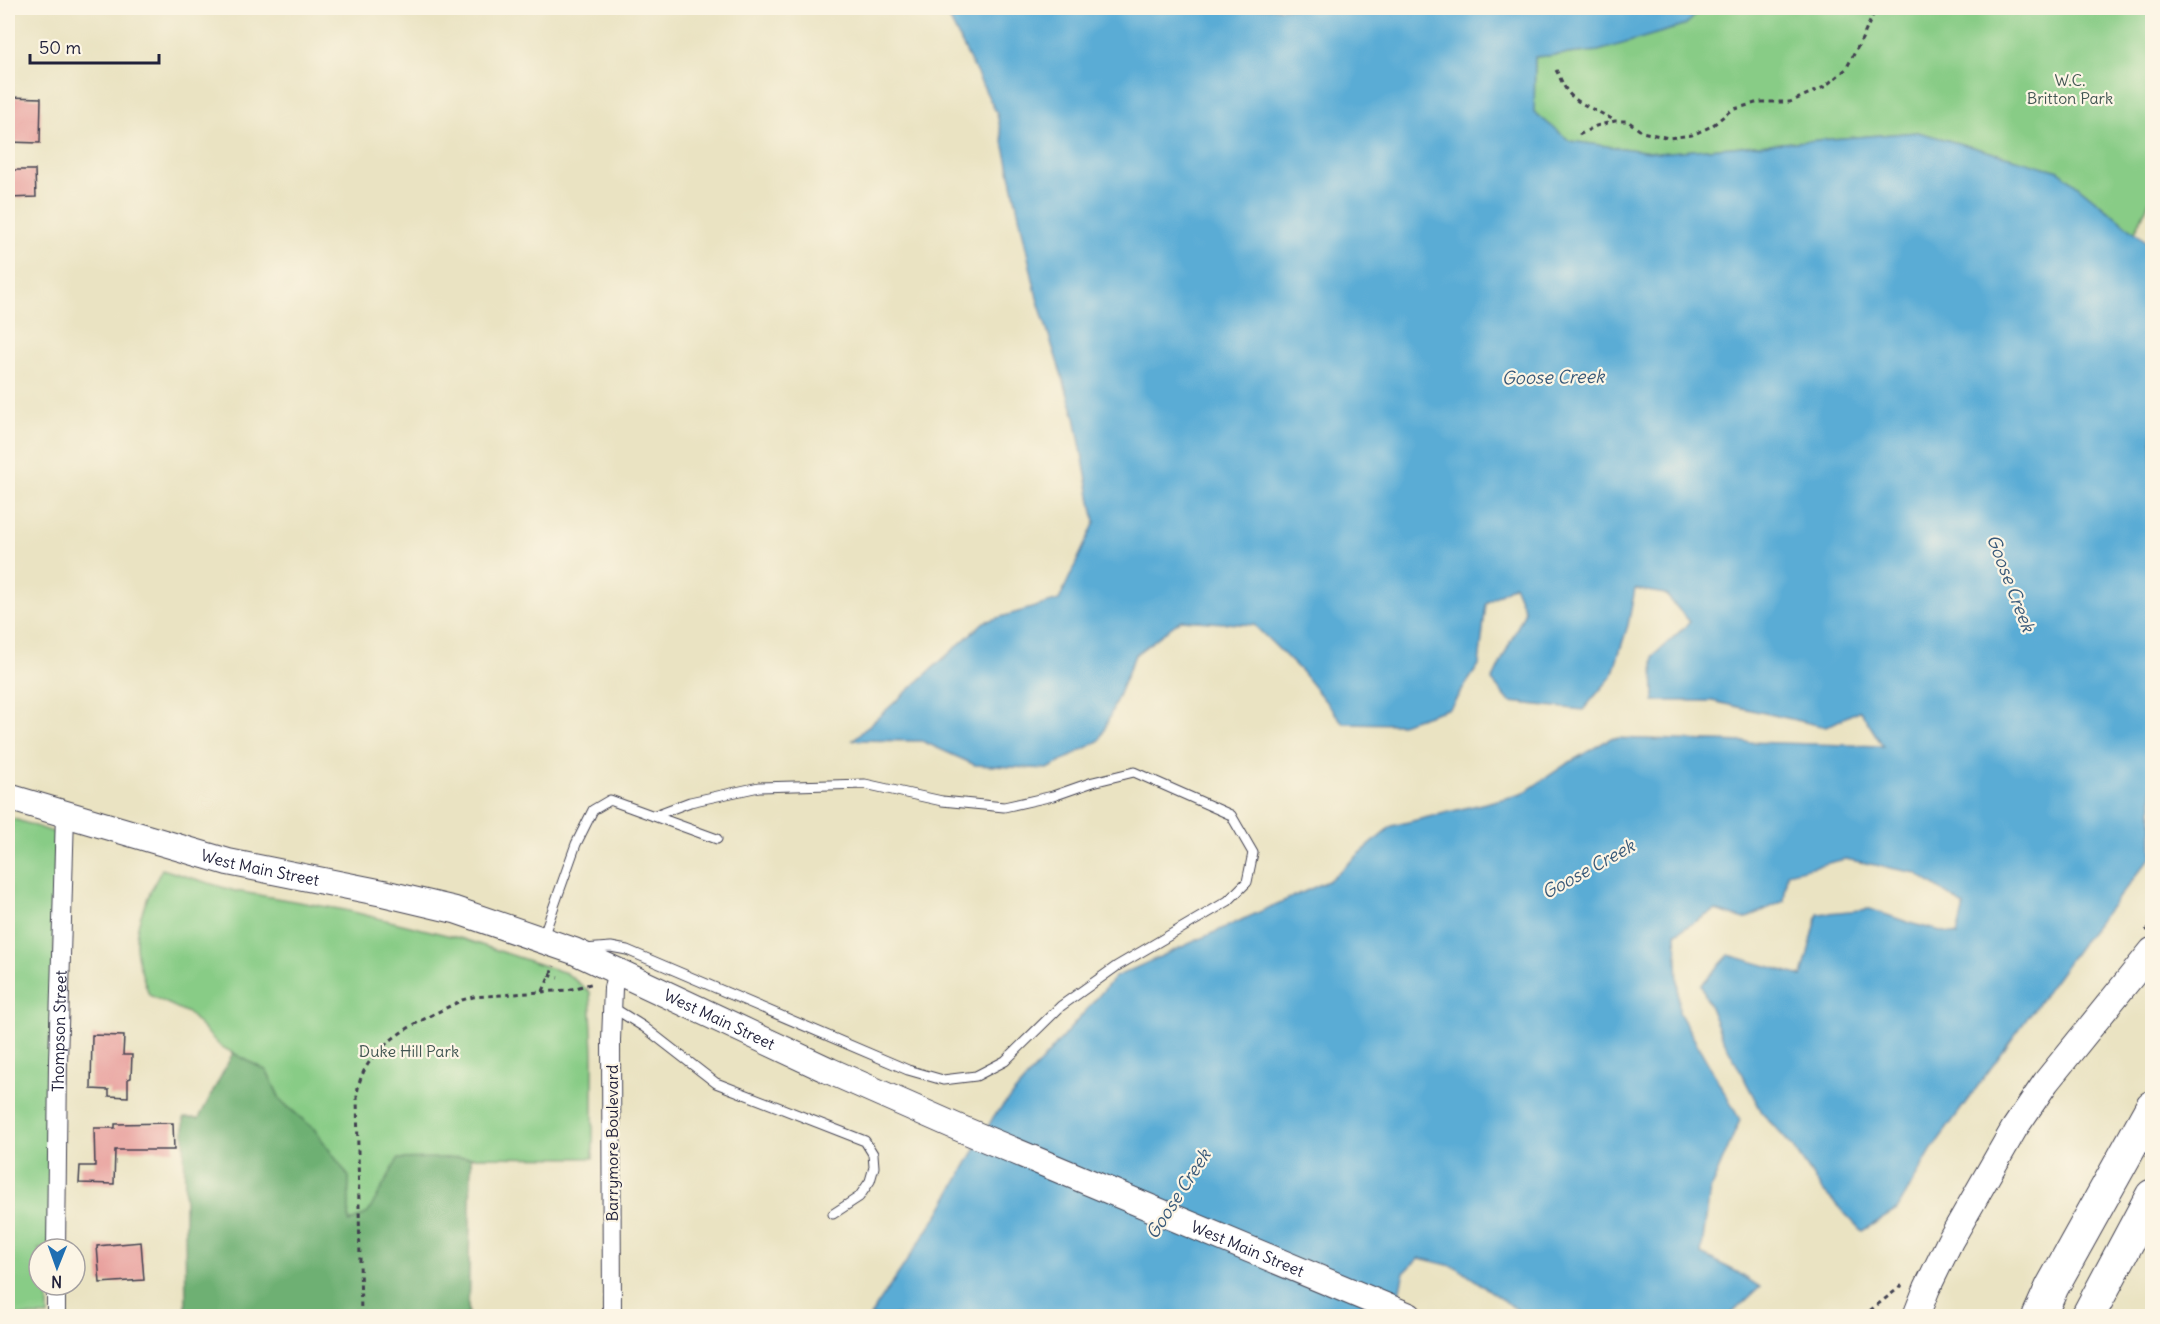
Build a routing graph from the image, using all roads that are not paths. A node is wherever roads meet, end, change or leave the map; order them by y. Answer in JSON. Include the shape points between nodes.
{"nodes":[{"id":1,"x":8,"y":797,"type":"edge"},
{"id":2,"x":65,"y":814,"type":"junction"},
{"id":3,"x":653,"y":816,"type":"junction"},
{"id":4,"x":717,"y":839,"type":"dead end"},
{"id":5,"x":542,"y":939,"type":"junction"},
{"id":6,"x":2152,"y":951,"type":"edge"},
{"id":7,"x":568,"y":960,"type":"junction"},
{"id":8,"x":606,"y":976,"type":"junction"},
{"id":9,"x":612,"y":1007,"type":"junction"},
{"id":10,"x":2152,"y":1107,"type":"edge"},
{"id":11,"x":2152,"y":1196,"type":"edge"},
{"id":12,"x":833,"y":1214,"type":"dead end"},
{"id":13,"x":56,"y":1237,"type":"edge"},
{"id":14,"x":1927,"y":1288,"type":"junction"},
{"id":15,"x":56,"y":1297,"type":"edge"},
{"id":16,"x":56,"y":1317,"type":"edge"},
{"id":17,"x":612,"y":1317,"type":"edge"},
{"id":18,"x":1409,"y":1317,"type":"edge"},
{"id":19,"x":1896,"y":1317,"type":"edge"},
{"id":20,"x":1916,"y":1317,"type":"edge"},
{"id":21,"x":2039,"y":1317,"type":"edge"},
{"id":22,"x":2088,"y":1317,"type":"edge"}],
"edges":[{"from":1,"to":2,"type":"main road","name":"West Main Street"},
{"from":2,"to":5,"type":"main road","name":"West Main Street","via":[[228,862],[454,910]]},
{"from":2,"to":13,"type":"street","name":"Thompson Street"},
{"from":3,"to":4,"type":"lane"},
{"from":3,"to":5,"type":"lane","via":[[610,800],[593,810],[576,844]]},
{"from":3,"to":7,"type":"lane","via":[[690,802],[759,787],[865,784],[942,801],[1004,807],[1134,772],[1231,815],[1253,853],[1247,882],[1228,901],[1108,973],[1061,1006],[1005,1061],[976,1076],[943,1080],[908,1070],[627,950],[601,947]]},
{"from":5,"to":7,"type":"main road","name":"West Main Street"},
{"from":6,"to":14,"type":"main road","via":[[2020,1119]]},
{"from":7,"to":8,"type":"main road","name":"West Main Street"},
{"from":8,"to":9,"type":"street","name":"Barrymore Boulevard","via":[[613,988]]},
{"from":8,"to":18,"type":"main road","name":"West Main Street"},
{"from":9,"to":12,"type":"lane","via":[[716,1083],[865,1141],[873,1154],[870,1181],[859,1197]]},
{"from":9,"to":17,"type":"street","name":"Barrymore Boulevard"},
{"from":10,"to":21,"type":"highway"},
{"from":11,"to":22,"type":"highway"},
{"from":14,"to":19,"type":"main road"},
{"from":14,"to":20,"type":"main road"},
{"from":15,"to":16,"type":"street"}]}
